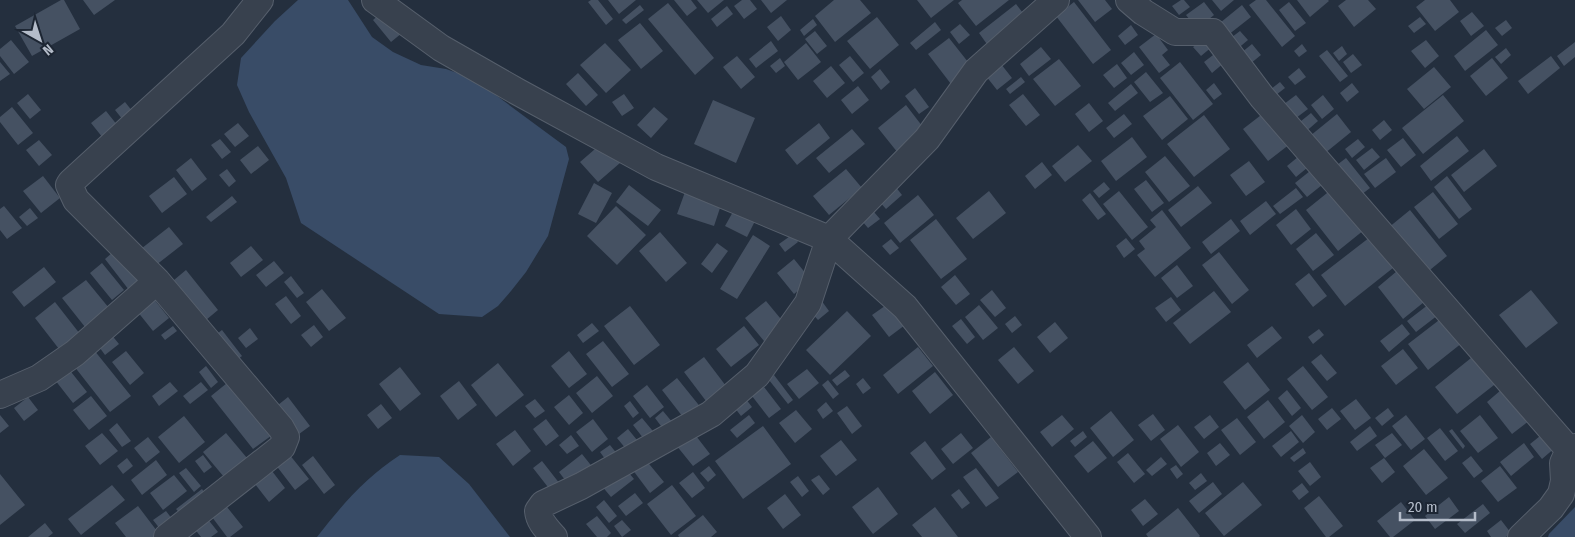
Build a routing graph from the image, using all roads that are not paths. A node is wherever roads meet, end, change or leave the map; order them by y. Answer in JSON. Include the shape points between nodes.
{"nodes":[{"id":1,"x":260,"y":0,"type":"edge"},
{"id":2,"x":375,"y":0,"type":"edge"},
{"id":3,"x":1056,"y":0,"type":"edge"},
{"id":4,"x":1130,"y":0,"type":"edge"},
{"id":5,"x":829,"y":239,"type":"junction"},
{"id":6,"x":157,"y":282,"type":"junction"},
{"id":7,"x":0,"y":395,"type":"edge"},
{"id":8,"x":1572,"y":448,"type":"edge"},
{"id":9,"x":168,"y":537,"type":"edge"},
{"id":10,"x":554,"y":537,"type":"edge"},
{"id":11,"x":1088,"y":537,"type":"edge"},
{"id":12,"x":1521,"y":537,"type":"edge"}],
"edges":[{"from":1,"to":6,"type":"street","via":[[233,34],[69,185],[76,200]]},
{"from":2,"to":5,"type":"street","via":[[440,48],[656,167]]},
{"from":3,"to":5,"type":"street","via":[[976,71],[927,139]]},
{"from":4,"to":8,"type":"street","via":[[1142,12],[1175,32],[1213,32],[1262,97]]},
{"from":5,"to":10,"type":"street","via":[[808,303],[757,375],[711,414],[543,504],[538,517]]},
{"from":5,"to":11,"type":"street","via":[[905,306]]},
{"from":6,"to":7,"type":"street","via":[[75,353],[38,378]]},
{"from":6,"to":9,"type":"street","via":[[286,437],[282,447]]},
{"from":8,"to":12,"type":"street","via":[[1563,463],[1561,494]]}]}
